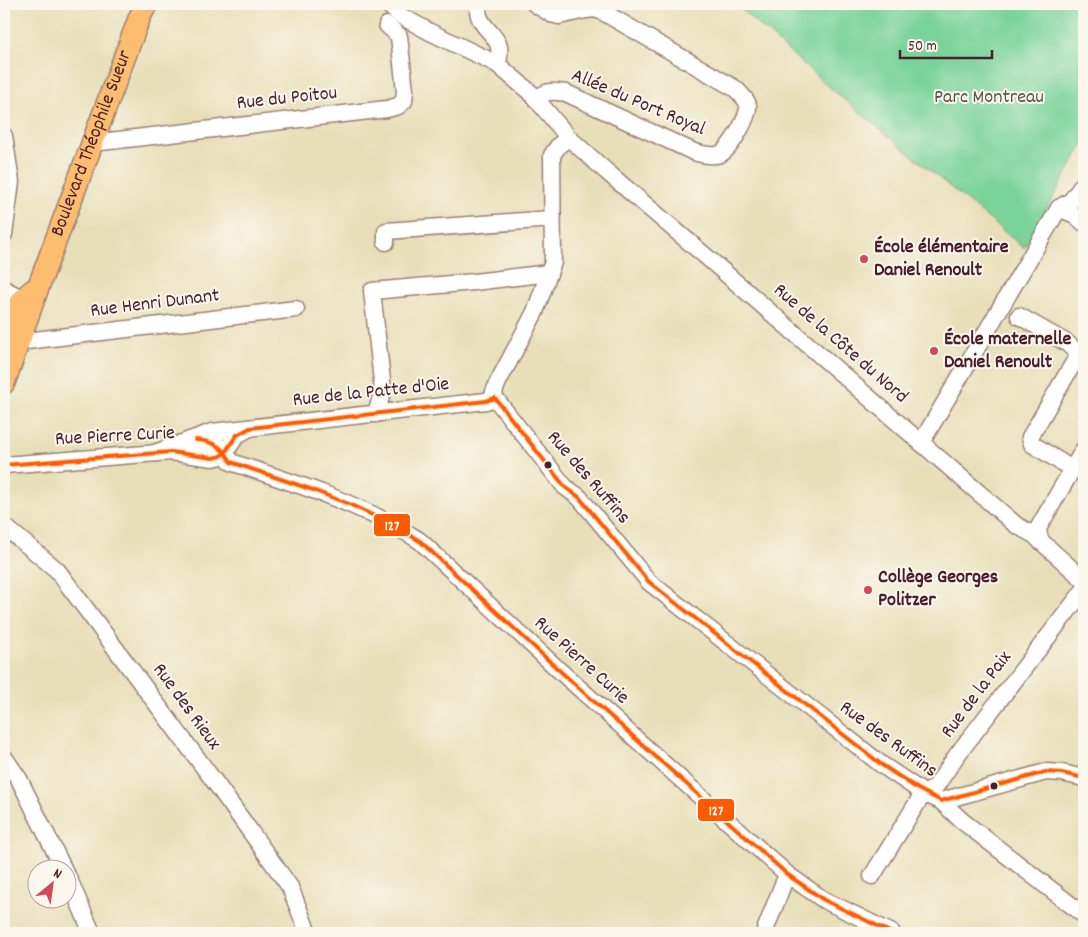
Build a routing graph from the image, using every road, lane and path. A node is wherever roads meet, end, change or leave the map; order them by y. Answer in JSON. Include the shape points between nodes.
{"nodes":[{"id":1,"x":147,"y":4,"type":"edge"},
{"id":2,"x":387,"y":4,"type":"edge"},
{"id":3,"x":478,"y":4,"type":"edge"},
{"id":4,"x":534,"y":4,"type":"edge"},
{"id":5,"x":574,"y":8,"type":"edge"},
{"id":6,"x":387,"y":25,"type":"dead end"},
{"id":7,"x":497,"y":64,"type":"junction"},
{"id":8,"x":536,"y":99,"type":"junction"},
{"id":9,"x":4,"y":136,"type":"edge"},
{"id":10,"x":569,"y":138,"type":"junction"},
{"id":11,"x":92,"y":143,"type":"junction"},
{"id":12,"x":1084,"y":182,"type":"edge"},
{"id":13,"x":1060,"y":208,"type":"junction"},
{"id":14,"x":552,"y":219,"type":"junction"},
{"id":15,"x":1084,"y":223,"type":"edge"},
{"id":16,"x":4,"y":234,"type":"edge"},
{"id":17,"x":386,"y":242,"type":"dead end"},
{"id":18,"x":549,"y":273,"type":"junction"},
{"id":19,"x":39,"y":285,"type":"junction"},
{"id":20,"x":4,"y":289,"type":"edge"},
{"id":21,"x":12,"y":306,"type":"edge"},
{"id":22,"x":296,"y":309,"type":"dead end"},
{"id":23,"x":1020,"y":316,"type":"dead end"},
{"id":24,"x":11,"y":340,"type":"edge"},
{"id":25,"x":1082,"y":354,"type":"edge"},
{"id":26,"x":4,"y":383,"type":"edge"},
{"id":27,"x":495,"y":398,"type":"junction"},
{"id":28,"x":376,"y":414,"type":"junction"},
{"id":29,"x":250,"y":428,"type":"junction"},
{"id":30,"x":190,"y":440,"type":"junction"},
{"id":31,"x":921,"y":443,"type":"junction"},
{"id":32,"x":1084,"y":449,"type":"edge"},
{"id":33,"x":226,"y":451,"type":"junction"},
{"id":34,"x":155,"y":453,"type":"junction"},
{"id":35,"x":4,"y":465,"type":"edge"},
{"id":36,"x":1072,"y":469,"type":"junction"},
{"id":37,"x":4,"y":526,"type":"edge"},
{"id":38,"x":1040,"y":540,"type":"junction"},
{"id":39,"x":1084,"y":580,"type":"edge"},
{"id":40,"x":1084,"y":590,"type":"edge"},
{"id":41,"x":4,"y":757,"type":"edge"},
{"id":42,"x":1084,"y":778,"type":"edge"},
{"id":43,"x":925,"y":794,"type":"junction"},
{"id":44,"x":940,"y":801,"type":"junction"},
{"id":45,"x":59,"y":860,"type":"edge"},
{"id":46,"x":788,"y":875,"type":"junction"},
{"id":47,"x":872,"y":876,"type":"dead end"},
{"id":48,"x":78,"y":900,"type":"edge"},
{"id":49,"x":1084,"y":915,"type":"edge"},
{"id":50,"x":92,"y":933,"type":"edge"},
{"id":51,"x":308,"y":933,"type":"edge"},
{"id":52,"x":764,"y":933,"type":"edge"},
{"id":53,"x":892,"y":933,"type":"edge"}],
"edges":[{"from":1,"to":11,"type":"main road","name":"Boulevard Théophile Sueur"},
{"from":2,"to":7,"type":"street","via":[[430,32]]},
{"from":3,"to":7,"type":"street","via":[[479,20],[500,46]]},
{"from":4,"to":5,"type":"street","name":"Allée du Port Royal","via":[[559,16]]},
{"from":5,"to":8,"type":"street","name":"Allée du Port Royal","via":[[603,12],[736,90],[746,101],[746,118],[727,150],[719,155],[704,154],[566,93],[550,91]]},
{"from":6,"to":11,"type":"street","name":"Rue du Poitou","via":[[398,36],[406,91],[404,102],[398,106]]},
{"from":7,"to":8,"type":"street"},
{"from":8,"to":10,"type":"street"},
{"from":9,"to":16,"type":"street","via":[[11,182]]},
{"from":10,"to":14,"type":"street","via":[[552,155]]},
{"from":10,"to":31,"type":"street","name":"Rue de la Côte du Nord"},
{"from":11,"to":19,"type":"main road","name":"Boulevard Théophile Sueur"},
{"from":12,"to":13,"type":"street","via":[[1071,201]]},
{"from":13,"to":15,"type":"street"},
{"from":13,"to":31,"type":"street"},
{"from":14,"to":17,"type":"street","via":[[386,232]]},
{"from":14,"to":18,"type":"street","via":[[553,262]]},
{"from":18,"to":27,"type":"street","via":[[535,312],[498,382]]},
{"from":18,"to":28,"type":"street","via":[[372,291],[383,390]]},
{"from":19,"to":21,"type":"main road","name":"Boulevard Théophile Sueur"},
{"from":19,"to":24,"type":"main road","name":"Boulevard Théophile Sueur"},
{"from":20,"to":21,"type":"street"},
{"from":21,"to":24,"type":"main road","name":"Boulevard Théophile Sueur","via":[[6,324]]},
{"from":22,"to":24,"type":"street","name":"Rue Henri Dunant"},
{"from":23,"to":25,"type":"street"},
{"from":24,"to":26,"type":"main road","name":"Boulevard Théophile Sueur"},
{"from":25,"to":36,"type":"street","via":[[1077,357],[1030,437],[1032,444]]},
{"from":27,"to":28,"type":"street","name":"Rue de la Patte d'Oie"},
{"from":27,"to":43,"type":"street","name":"Rue des Ruffins","via":[[565,487],[579,497],[649,582],[882,765]]},
{"from":28,"to":29,"type":"street","name":"Rue de la Patte d'Oie"},
{"from":29,"to":30,"type":"street","name":"Rue de la Patte d'Oie","via":[[212,432]]},
{"from":29,"to":33,"type":"street","via":[[237,435]]},
{"from":30,"to":33,"type":"street","name":"Rue Pierre Curie","via":[[204,440]]},
{"from":30,"to":34,"type":"street","name":"Rue de la Patte d'Oie"},
{"from":31,"to":38,"type":"street","name":"Rue de la Côte du Nord","via":[[1016,525]]},
{"from":32,"to":36,"type":"street"},
{"from":33,"to":34,"type":"street","name":"Rue Pierre Curie","via":[[213,458]]},
{"from":33,"to":46,"type":"street","name":"Rue Pierre Curie","via":[[231,462],[364,510],[420,541]]},
{"from":34,"to":35,"type":"street","name":"Rue Pierre Curie"},
{"from":36,"to":38,"type":"street","via":[[1038,529]]},
{"from":37,"to":51,"type":"street","name":"Rue des Rieux","via":[[58,570],[290,887]]},
{"from":38,"to":39,"type":"street","name":"Rue de la Côte du Nord"},
{"from":40,"to":43,"type":"street","name":"Rue de la Paix","via":[[936,786]]},
{"from":41,"to":45,"type":"street","via":[[20,779]]},
{"from":42,"to":44,"type":"street","name":"Rue des Ruffins","via":[[1046,772]]},
{"from":43,"to":44,"type":"street","name":"Rue des Ruffins"},
{"from":43,"to":47,"type":"street","name":"Rue de la Paix"},
{"from":44,"to":49,"type":"street"},
{"from":46,"to":52,"type":"street"},
{"from":46,"to":53,"type":"street","name":"Rue Pierre Curie","via":[[824,900]]},
{"from":48,"to":50,"type":"street"}]}
